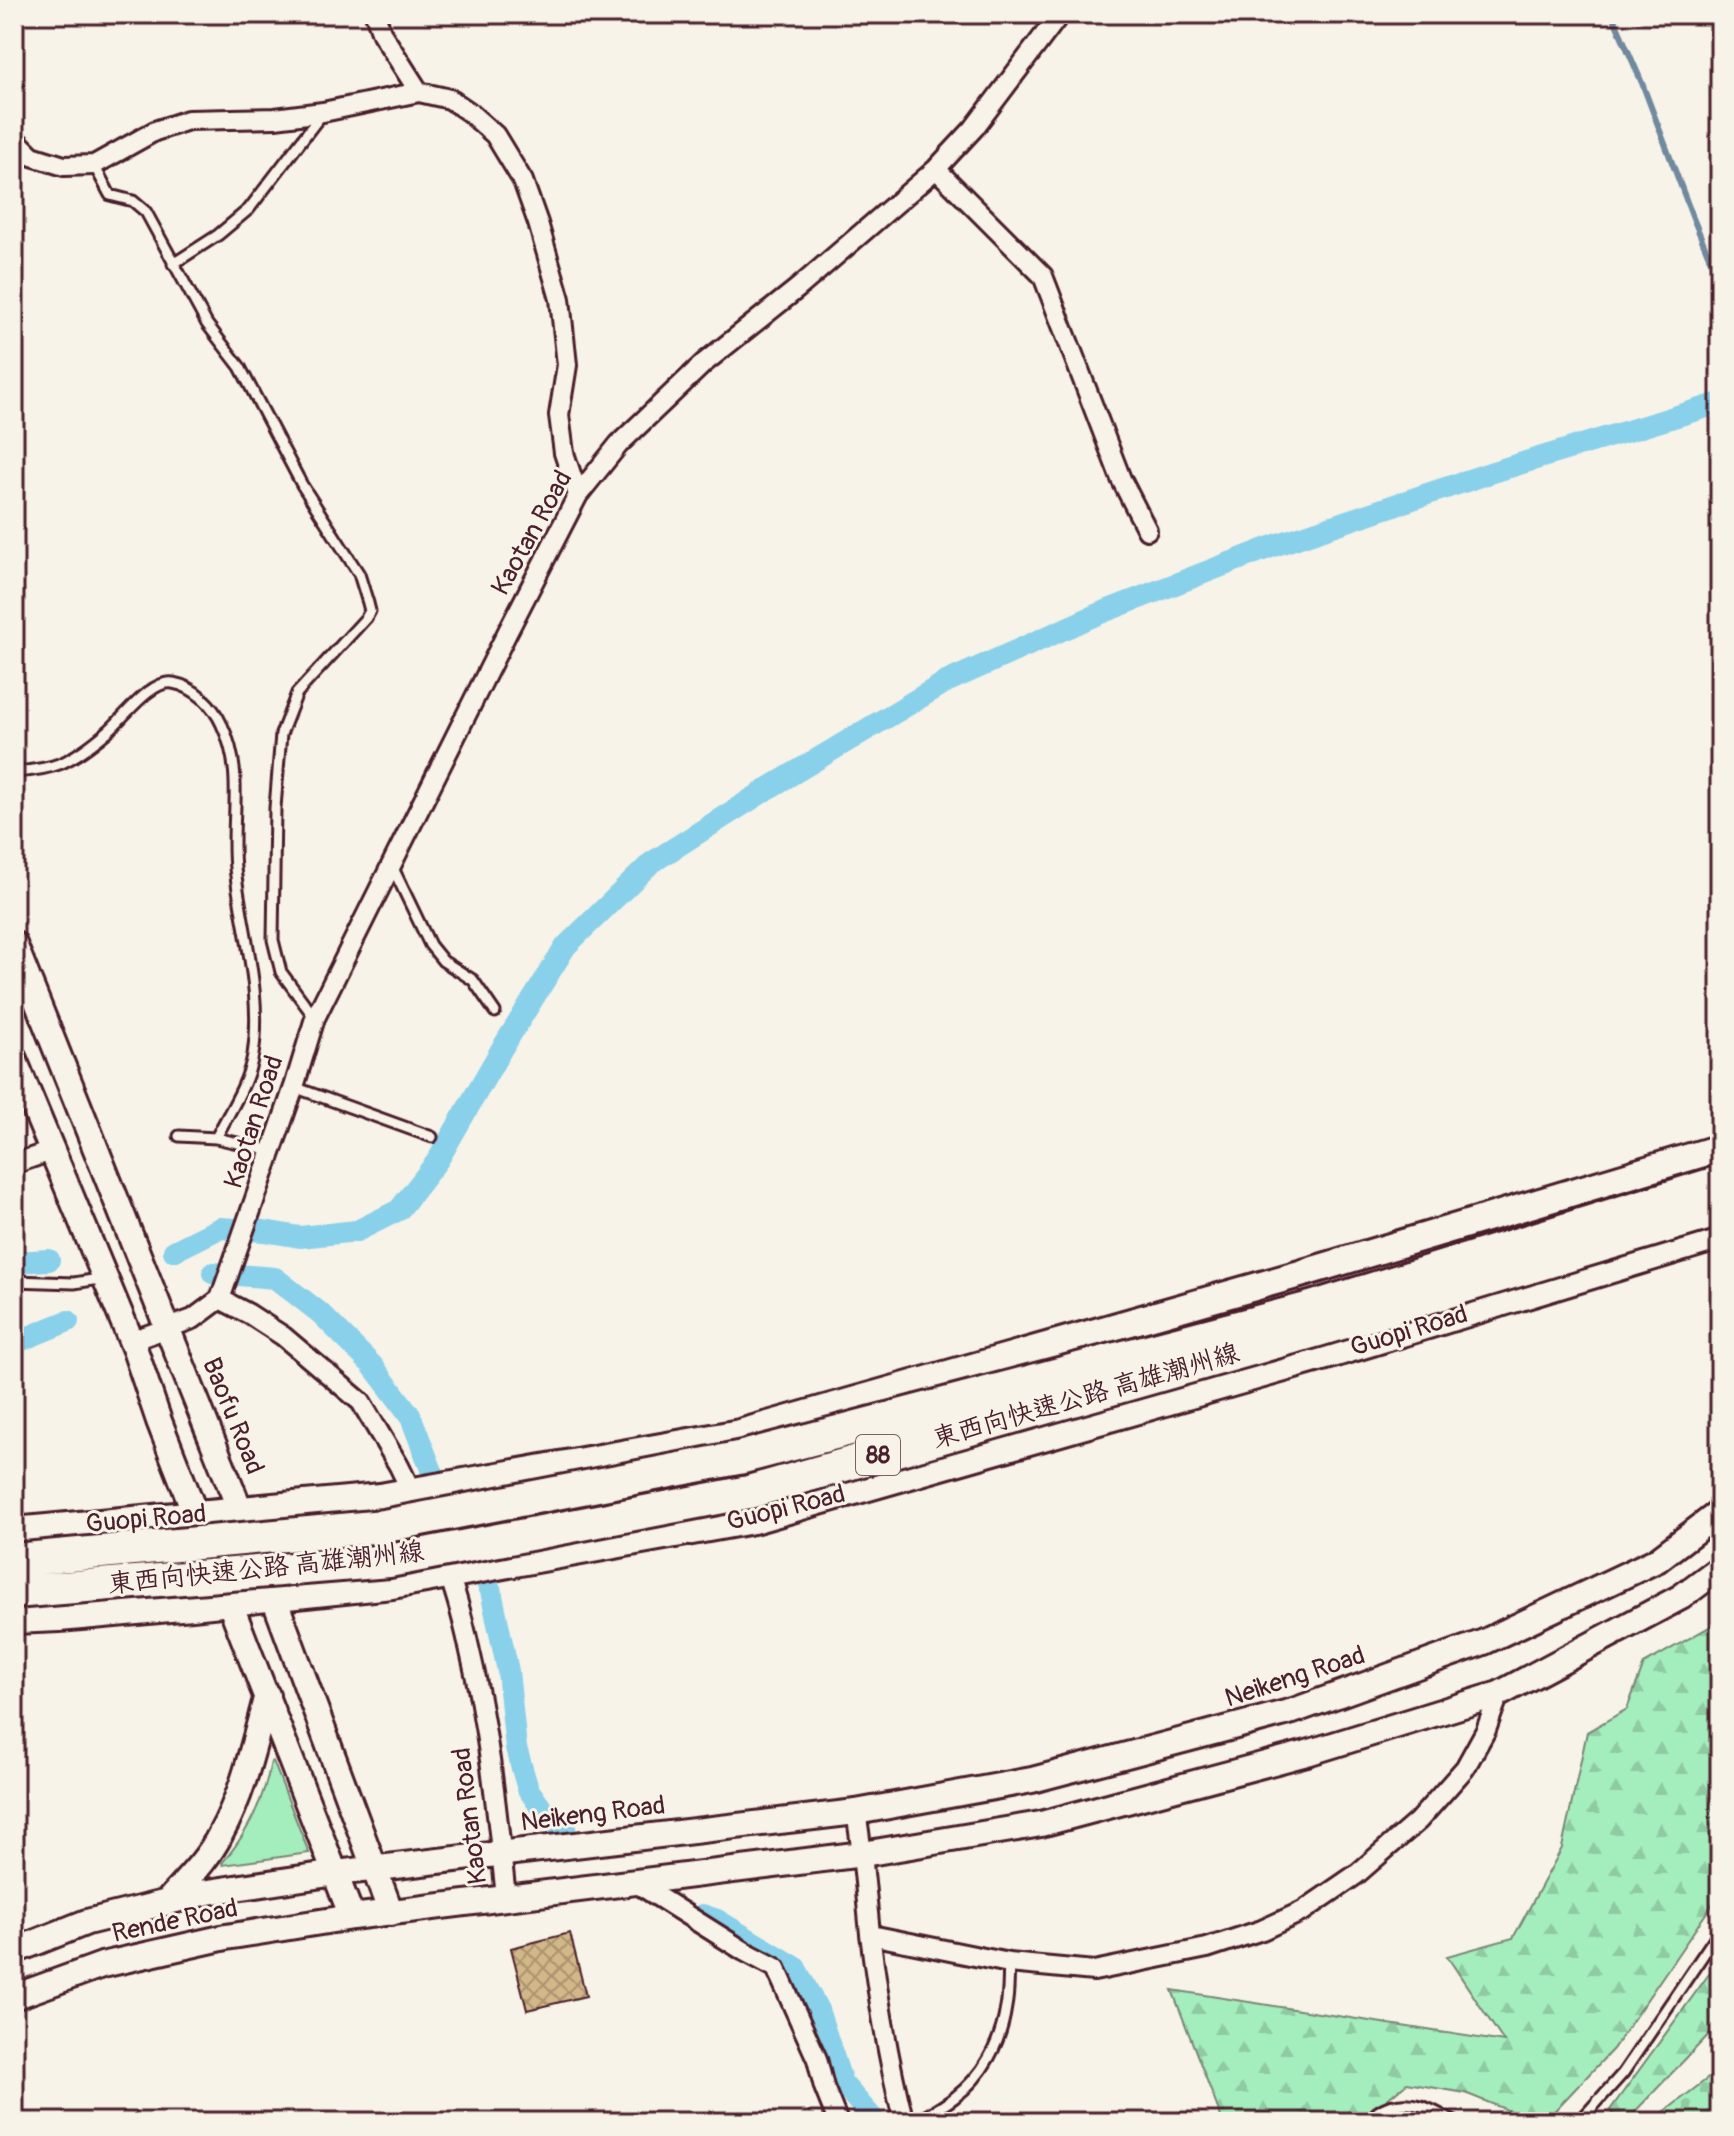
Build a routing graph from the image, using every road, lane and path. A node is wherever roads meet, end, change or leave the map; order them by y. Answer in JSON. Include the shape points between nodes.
{"nodes":[{"id":1,"x":375,"y":14,"type":"edge"},
{"id":2,"x":1060,"y":14,"type":"edge"},
{"id":3,"x":419,"y":92,"type":"junction"},
{"id":4,"x":323,"y":112,"type":"junction"},
{"id":5,"x":14,"y":138,"type":"edge"},
{"id":6,"x":94,"y":165,"type":"junction"},
{"id":7,"x":936,"y":169,"type":"junction"},
{"id":8,"x":173,"y":264,"type":"junction"},
{"id":9,"x":578,"y":495,"type":"junction"},
{"id":10,"x":1147,"y":530,"type":"dead end"},
{"id":11,"x":14,"y":772,"type":"edge"},
{"id":12,"x":392,"y":866,"type":"junction"},
{"id":13,"x":14,"y":944,"type":"edge"},
{"id":14,"x":495,"y":1012,"type":"dead end"},
{"id":15,"x":315,"y":1018,"type":"junction"},
{"id":16,"x":14,"y":1059,"type":"edge"},
{"id":17,"x":294,"y":1087,"type":"junction"},
{"id":18,"x":179,"y":1136,"type":"dead end"},
{"id":19,"x":432,"y":1137,"type":"dead end"},
{"id":20,"x":216,"y":1138,"type":"junction"},
{"id":21,"x":1720,"y":1148,"type":"edge"},
{"id":22,"x":51,"y":1151,"type":"junction"},
{"id":23,"x":272,"y":1151,"type":"junction"},
{"id":24,"x":14,"y":1164,"type":"edge"},
{"id":25,"x":1720,"y":1182,"type":"edge"},
{"id":26,"x":1720,"y":1210,"type":"edge"},
{"id":27,"x":1720,"y":1236,"type":"edge"},
{"id":28,"x":105,"y":1278,"type":"junction"},
{"id":29,"x":14,"y":1281,"type":"edge"},
{"id":30,"x":222,"y":1294,"type":"junction"},
{"id":31,"x":168,"y":1328,"type":"junction"},
{"id":32,"x":131,"y":1341,"type":"junction"},
{"id":33,"x":417,"y":1490,"type":"junction"},
{"id":34,"x":241,"y":1510,"type":"junction"},
{"id":35,"x":1720,"y":1512,"type":"edge"},
{"id":36,"x":196,"y":1514,"type":"junction"},
{"id":37,"x":14,"y":1531,"type":"edge"},
{"id":38,"x":14,"y":1560,"type":"edge"},
{"id":39,"x":1720,"y":1568,"type":"edge"},
{"id":40,"x":456,"y":1574,"type":"junction"},
{"id":41,"x":14,"y":1592,"type":"edge"},
{"id":42,"x":274,"y":1598,"type":"junction"},
{"id":43,"x":231,"y":1603,"type":"junction"},
{"id":44,"x":14,"y":1620,"type":"edge"},
{"id":45,"x":1499,"y":1694,"type":"junction"},
{"id":46,"x":267,"y":1695,"type":"junction"},
{"id":47,"x":856,"y":1812,"type":"junction"},
{"id":48,"x":501,"y":1853,"type":"junction"},
{"id":49,"x":863,"y":1854,"type":"junction"},
{"id":50,"x":375,"y":1869,"type":"junction"},
{"id":51,"x":336,"y":1873,"type":"junction"},
{"id":52,"x":633,"y":1881,"type":"junction"},
{"id":53,"x":506,"y":1897,"type":"junction"},
{"id":54,"x":166,"y":1903,"type":"junction"},
{"id":55,"x":391,"y":1913,"type":"junction"},
{"id":56,"x":352,"y":1917,"type":"junction"},
{"id":57,"x":1720,"y":1930,"type":"edge"},
{"id":58,"x":871,"y":1935,"type":"junction"},
{"id":59,"x":14,"y":1951,"type":"edge"},
{"id":60,"x":1009,"y":1963,"type":"junction"},
{"id":61,"x":14,"y":1997,"type":"edge"},
{"id":62,"x":838,"y":2122,"type":"edge"},
{"id":63,"x":904,"y":2122,"type":"edge"},
{"id":64,"x":916,"y":2122,"type":"edge"},
{"id":65,"x":1370,"y":2122,"type":"edge"},
{"id":66,"x":1455,"y":2122,"type":"edge"},
{"id":67,"x":1579,"y":2122,"type":"edge"}],
"edges":[{"from":1,"to":3,"type":"street"},
{"from":2,"to":7,"type":"street","name":"Kaotan Road","via":[[974,128]]},
{"from":3,"to":4,"type":"street"},
{"from":3,"to":9,"type":"street","via":[[450,99],[469,112],[495,135],[523,181],[560,299],[567,365],[559,415]]},
{"from":4,"to":6,"type":"street","via":[[188,120],[155,131]]},
{"from":4,"to":8,"type":"lane","via":[[249,209]]},
{"from":5,"to":6,"type":"street","via":[[32,156],[64,166]]},
{"from":6,"to":8,"type":"lane","via":[[110,195],[133,201],[146,212]]},
{"from":7,"to":9,"type":"street","name":"Kaotan Road","via":[[704,363],[619,444]]},
{"from":7,"to":10,"type":"street","via":[[1043,276],[1121,479]]},
{"from":8,"to":15,"type":"lane","via":[[207,324],[240,367],[302,485],[359,574],[370,611],[297,693],[281,734],[273,940],[281,972]]},
{"from":9,"to":12,"type":"street","name":"Kaotan Road"},
{"from":11,"to":20,"type":"lane","via":[[60,764],[74,756],[153,688],[170,682],[206,701],[222,724],[236,778],[235,864],[255,991],[248,1075]]},
{"from":12,"to":14,"type":"lane","via":[[430,945],[443,961],[473,980]]},
{"from":12,"to":15,"type":"street","name":"Kaotan Road"},
{"from":13,"to":31,"type":"street","name":"Baofu Road"},
{"from":15,"to":17,"type":"street","name":"Kaotan Road"},
{"from":16,"to":22,"type":"street"},
{"from":17,"to":19,"type":"lane"},
{"from":17,"to":23,"type":"street","name":"Kaotan Road"},
{"from":18,"to":20,"type":"lane"},
{"from":20,"to":23,"type":"lane"},
{"from":21,"to":33,"type":"main road","name":"Guopi Road","via":[[740,1433]]},
{"from":22,"to":24,"type":"street"},
{"from":22,"to":28,"type":"street"},
{"from":23,"to":30,"type":"street","name":"Kaotan Road"},
{"from":25,"to":38,"type":"highway","name":"東西向快速公路 高雄潮州線","number":"88","bridge":true,"via":[[1311,1308],[743,1457],[384,1526]]},
{"from":26,"to":41,"type":"highway","name":"東西向快速公路 高雄潮州線","number":"88","bridge":true,"via":[[749,1492],[389,1561]]},
{"from":27,"to":40,"type":"main road","name":"Guopi Road","via":[[1326,1356],[753,1520]]},
{"from":28,"to":29,"type":"lane"},
{"from":28,"to":32,"type":"street"},
{"from":30,"to":31,"type":"street","via":[[193,1319]]},
{"from":30,"to":33,"type":"street","name":"Kaotan Road","via":[[283,1336],[361,1402]]},
{"from":31,"to":32,"type":"street"},
{"from":31,"to":34,"type":"street","name":"Baofu Road"},
{"from":32,"to":36,"type":"street"},
{"from":33,"to":34,"type":"main road","name":"Guopi Road"},
{"from":33,"to":40,"type":"street","name":"Kaotan Road"},
{"from":34,"to":36,"type":"main road","name":"Guopi Road"},
{"from":34,"to":42,"type":"street","name":"Baofu Road"},
{"from":35,"to":47,"type":"street","name":"Neikeng Road","via":[[1657,1560],[1484,1642],[1293,1711],[1032,1780]]},
{"from":36,"to":37,"type":"main road","name":"Guopi Road"},
{"from":36,"to":43,"type":"street"},
{"from":39,"to":45,"type":"street","via":[[1681,1597]]},
{"from":40,"to":42,"type":"main road","name":"Guopi Road"},
{"from":40,"to":48,"type":"street","name":"Kaotan Road","via":[[480,1692]]},
{"from":42,"to":43,"type":"main road","name":"Guopi Road"},
{"from":42,"to":50,"type":"street","name":"Baofu Road"},
{"from":43,"to":44,"type":"main road","name":"Guopi Road"},
{"from":43,"to":46,"type":"street"},
{"from":45,"to":49,"type":"street","via":[[1307,1753],[1041,1824]]},
{"from":45,"to":60,"type":"street","via":[[1486,1730],[1456,1779],[1357,1874],[1303,1911],[1207,1948],[1094,1971]]},
{"from":46,"to":51,"type":"street"},
{"from":46,"to":54,"type":"street","via":[[240,1793],[220,1837]]},
{"from":47,"to":48,"type":"street","name":"Neikeng Road"},
{"from":47,"to":49,"type":"street"},
{"from":48,"to":50,"type":"street","name":"Neikeng Road"},
{"from":48,"to":53,"type":"street","name":"Kaotan Road"},
{"from":49,"to":52,"type":"street"},
{"from":49,"to":58,"type":"street"},
{"from":50,"to":51,"type":"street","name":"Neikeng Road"},
{"from":50,"to":55,"type":"street","name":"Baofu Road"},
{"from":51,"to":54,"type":"street","name":"Rende Road"},
{"from":51,"to":56,"type":"street"},
{"from":52,"to":53,"type":"street"},
{"from":52,"to":62,"type":"street","via":[[776,1968],[817,2059]]},
{"from":53,"to":55,"type":"street"},
{"from":54,"to":59,"type":"street","name":"Rende Road","via":[[87,1922]]},
{"from":55,"to":56,"type":"street"},
{"from":56,"to":61,"type":"street","name":"Rende Road","via":[[226,1937],[102,1965]]},
{"from":57,"to":67,"type":"lane","via":[[1623,2073]]},
{"from":58,"to":60,"type":"street"},
{"from":58,"to":63,"type":"street"},
{"from":60,"to":64,"type":"lane","via":[[1007,2007],[985,2066],[953,2099]]},
{"from":65,"to":66,"type":"lane","via":[[1381,2109],[1409,2104]]}]}
